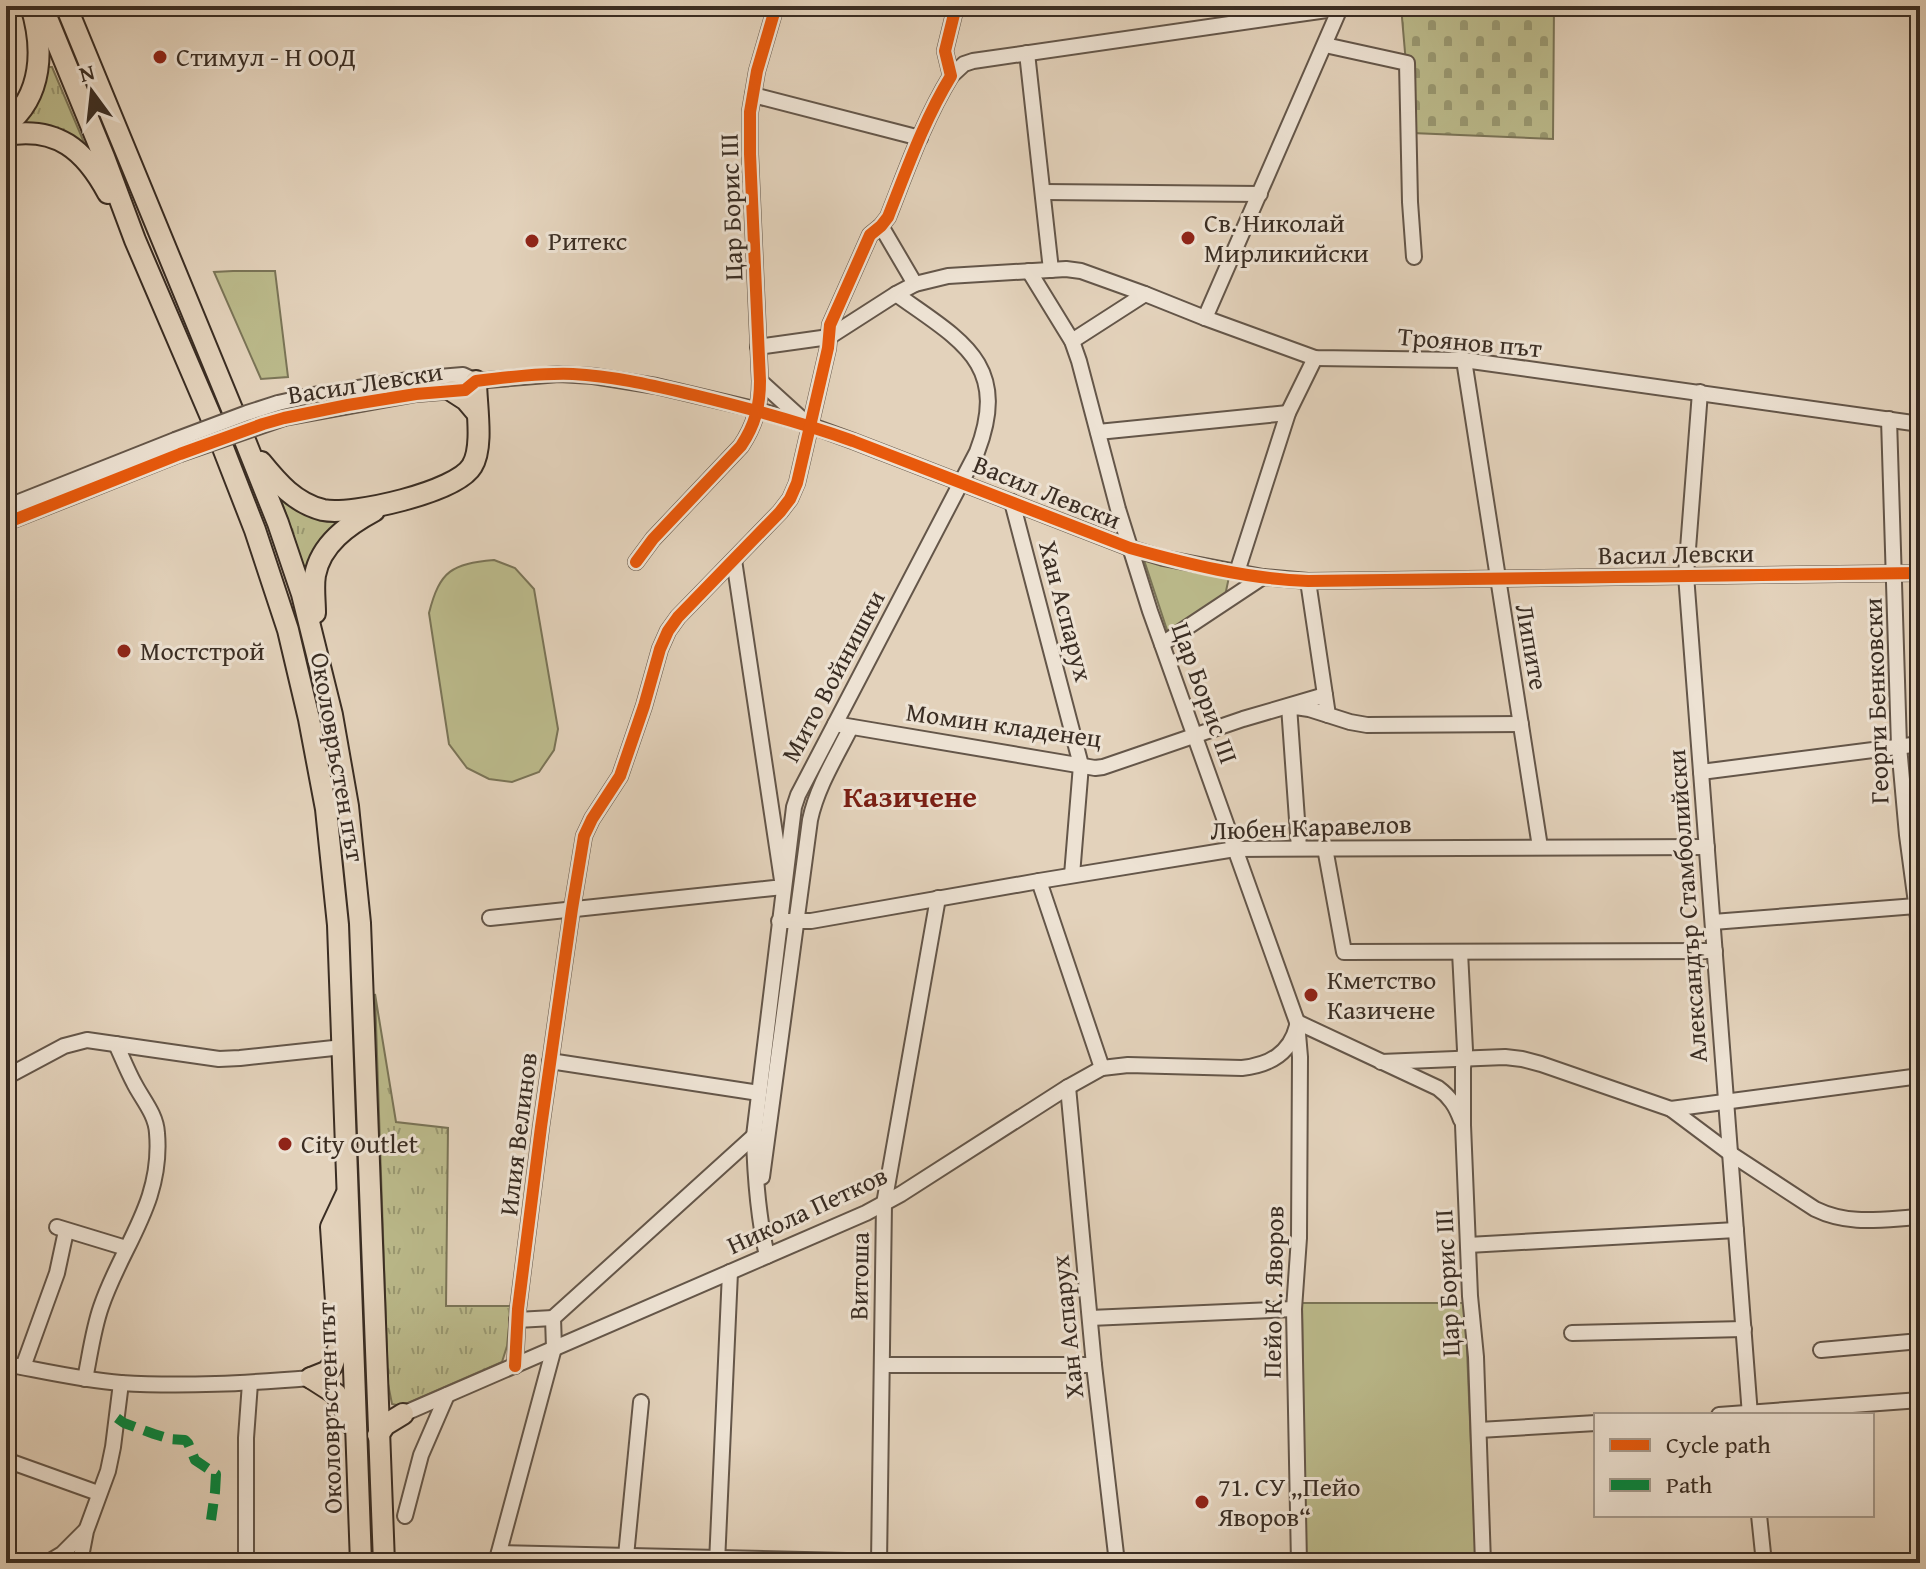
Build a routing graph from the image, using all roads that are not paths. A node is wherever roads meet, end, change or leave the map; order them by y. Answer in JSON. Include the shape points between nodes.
{"nodes":[{"id":1,"x":31,"y":6,"type":"edge"},
{"id":2,"x":42,"y":6,"type":"edge"},
{"id":3,"x":66,"y":6,"type":"edge"},
{"id":4,"x":776,"y":6,"type":"edge"},
{"id":5,"x":956,"y":6,"type":"edge"},
{"id":6,"x":1341,"y":7,"type":"edge"},
{"id":7,"x":1325,"y":45,"type":"junction"},
{"id":8,"x":1027,"y":53,"type":"junction"},
{"id":9,"x":951,"y":76,"type":"junction"},
{"id":10,"x":753,"y":95,"type":"junction"},
{"id":11,"x":6,"y":125,"type":"edge"},
{"id":12,"x":6,"y":135,"type":"edge"},
{"id":13,"x":920,"y":138,"type":"junction"},
{"id":14,"x":1044,"y":192,"type":"junction"},
{"id":15,"x":1260,"y":194,"type":"junction"},
{"id":16,"x":881,"y":226,"type":"junction"},
{"id":17,"x":135,"y":240,"type":"junction"},
{"id":18,"x":1414,"y":257,"type":"dead end"},
{"id":19,"x":1051,"y":270,"type":"junction"},
{"id":20,"x":1029,"y":271,"type":"junction"},
{"id":21,"x":915,"y":284,"type":"junction"},
{"id":22,"x":896,"y":294,"type":"junction"},
{"id":23,"x":1145,"y":294,"type":"junction"},
{"id":24,"x":1205,"y":318,"type":"junction"},
{"id":25,"x":829,"y":337,"type":"junction"},
{"id":26,"x":1072,"y":341,"type":"junction"},
{"id":27,"x":758,"y":347,"type":"junction"},
{"id":28,"x":1315,"y":358,"type":"junction"},
{"id":29,"x":1464,"y":360,"type":"junction"},
{"id":30,"x":476,"y":381,"type":"junction"},
{"id":31,"x":760,"y":381,"type":"junction"},
{"id":32,"x":452,"y":391,"type":"junction"},
{"id":33,"x":1700,"y":392,"type":"junction"},
{"id":34,"x":758,"y":410,"type":"junction"},
{"id":35,"x":477,"y":413,"type":"junction"},
{"id":36,"x":1288,"y":413,"type":"junction"},
{"id":37,"x":1889,"y":419,"type":"junction"},
{"id":38,"x":1920,"y":424,"type":"edge"},
{"id":39,"x":809,"y":425,"type":"junction"},
{"id":40,"x":1098,"y":432,"type":"junction"},
{"id":41,"x":246,"y":443,"type":"junction"},
{"id":42,"x":178,"y":447,"type":"junction"},
{"id":43,"x":962,"y":482,"type":"junction"},
{"id":44,"x":1012,"y":502,"type":"junction"},
{"id":45,"x":384,"y":506,"type":"junction"},
{"id":46,"x":6,"y":507,"type":"edge"},
{"id":47,"x":6,"y":523,"type":"edge"},
{"id":48,"x":1130,"y":548,"type":"junction"},
{"id":49,"x":734,"y":560,"type":"junction"},
{"id":50,"x":636,"y":562,"type":"dead end"},
{"id":51,"x":1237,"y":572,"type":"junction"},
{"id":52,"x":1894,"y":573,"type":"junction"},
{"id":53,"x":1920,"y":573,"type":"edge"},
{"id":54,"x":1686,"y":575,"type":"junction"},
{"id":55,"x":1263,"y":577,"type":"junction"},
{"id":56,"x":1496,"y":578,"type":"junction"},
{"id":57,"x":1308,"y":581,"type":"junction"},
{"id":58,"x":314,"y":641,"type":"junction"},
{"id":59,"x":1162,"y":644,"type":"junction"},
{"id":60,"x":1325,"y":695,"type":"junction"},
{"id":61,"x":1289,"y":706,"type":"junction"},
{"id":62,"x":1328,"y":715,"type":"junction"},
{"id":63,"x":835,"y":724,"type":"junction"},
{"id":64,"x":1521,"y":724,"type":"junction"},
{"id":65,"x":851,"y":727,"type":"junction"},
{"id":66,"x":1195,"y":735,"type":"junction"},
{"id":67,"x":1920,"y":744,"type":"edge"},
{"id":68,"x":1899,"y":746,"type":"junction"},
{"id":69,"x":1081,"y":765,"type":"junction"},
{"id":70,"x":1701,"y":772,"type":"junction"},
{"id":71,"x":1540,"y":847,"type":"junction"},
{"id":72,"x":1707,"y":847,"type":"junction"},
{"id":73,"x":1299,"y":848,"type":"junction"},
{"id":74,"x":1325,"y":848,"type":"junction"},
{"id":75,"x":1235,"y":849,"type":"junction"},
{"id":76,"x":1072,"y":875,"type":"junction"},
{"id":77,"x":1039,"y":881,"type":"junction"},
{"id":78,"x":783,"y":887,"type":"junction"},
{"id":79,"x":938,"y":898,"type":"junction"},
{"id":80,"x":1917,"y":901,"type":"edge"},
{"id":81,"x":572,"y":909,"type":"junction"},
{"id":82,"x":490,"y":918,"type":"dead end"},
{"id":83,"x":779,"y":921,"type":"junction"},
{"id":84,"x":797,"y":922,"type":"junction"},
{"id":85,"x":1713,"y":922,"type":"junction"},
{"id":86,"x":1920,"y":933,"type":"edge"},
{"id":87,"x":1715,"y":951,"type":"junction"},
{"id":88,"x":1460,"y":952,"type":"junction"},
{"id":89,"x":1297,"y":1022,"type":"junction"},
{"id":90,"x":116,"y":1044,"type":"junction"},
{"id":91,"x":343,"y":1047,"type":"junction"},
{"id":92,"x":1464,"y":1059,"type":"junction"},
{"id":93,"x":550,"y":1061,"type":"junction"},
{"id":94,"x":1381,"y":1062,"type":"junction"},
{"id":95,"x":1102,"y":1068,"type":"junction"},
{"id":96,"x":1920,"y":1076,"type":"edge"},
{"id":97,"x":6,"y":1077,"type":"edge"},
{"id":98,"x":1068,"y":1087,"type":"junction"},
{"id":99,"x":759,"y":1093,"type":"junction"},
{"id":100,"x":1726,"y":1100,"type":"junction"},
{"id":101,"x":1671,"y":1109,"type":"junction"},
{"id":102,"x":1463,"y":1125,"type":"junction"},
{"id":103,"x":754,"y":1136,"type":"junction"},
{"id":104,"x":1731,"y":1154,"type":"junction"},
{"id":105,"x":348,"y":1192,"type":"junction"},
{"id":106,"x":758,"y":1201,"type":"junction"},
{"id":107,"x":884,"y":1204,"type":"junction"},
{"id":108,"x":1920,"y":1217,"type":"edge"},
{"id":109,"x":1736,"y":1230,"type":"junction"},
{"id":110,"x":1468,"y":1245,"type":"junction"},
{"id":111,"x":126,"y":1248,"type":"junction"},
{"id":112,"x":767,"y":1256,"type":"junction"},
{"id":113,"x":730,"y":1272,"type":"junction"},
{"id":114,"x":1294,"y":1309,"type":"junction"},
{"id":115,"x":553,"y":1318,"type":"junction"},
{"id":116,"x":1090,"y":1318,"type":"junction"},
{"id":117,"x":517,"y":1320,"type":"junction"},
{"id":118,"x":1744,"y":1329,"type":"junction"},
{"id":119,"x":1572,"y":1333,"type":"dead end"},
{"id":120,"x":1920,"y":1341,"type":"edge"},
{"id":121,"x":554,"y":1348,"type":"junction"},
{"id":122,"x":1821,"y":1350,"type":"dead end"},
{"id":123,"x":6,"y":1364,"type":"edge"},
{"id":124,"x":882,"y":1365,"type":"junction"},
{"id":125,"x":1094,"y":1365,"type":"junction"},
{"id":126,"x":515,"y":1366,"type":"junction"},
{"id":127,"x":23,"y":1367,"type":"junction"},
{"id":128,"x":311,"y":1378,"type":"junction"},
{"id":129,"x":85,"y":1379,"type":"junction"},
{"id":130,"x":121,"y":1383,"type":"junction"},
{"id":131,"x":250,"y":1383,"type":"junction"},
{"id":132,"x":447,"y":1395,"type":"junction"},
{"id":133,"x":377,"y":1399,"type":"junction"},
{"id":134,"x":1920,"y":1400,"type":"edge"},
{"id":135,"x":641,"y":1402,"type":"dead end"},
{"id":136,"x":1750,"y":1413,"type":"edge"},
{"id":137,"x":1762,"y":1413,"type":"edge"},
{"id":138,"x":403,"y":1414,"type":"junction"},
{"id":139,"x":1594,"y":1423,"type":"edge"},
{"id":140,"x":1479,"y":1430,"type":"junction"},
{"id":141,"x":378,"y":1435,"type":"junction"},
{"id":142,"x":356,"y":1437,"type":"junction"},
{"id":143,"x":6,"y":1460,"type":"edge"},
{"id":144,"x":98,"y":1493,"type":"junction"},
{"id":145,"x":405,"y":1516,"type":"dead end"},
{"id":146,"x":1759,"y":1517,"type":"edge"},
{"id":147,"x":86,"y":1531,"type":"junction"},
{"id":148,"x":626,"y":1556,"type":"junction"},
{"id":149,"x":498,"y":1558,"type":"edge"},
{"id":150,"x":717,"y":1561,"type":"edge"},
{"id":151,"x":80,"y":1562,"type":"edge"},
{"id":152,"x":879,"y":1562,"type":"edge"},
{"id":153,"x":47,"y":1563,"type":"edge"},
{"id":154,"x":246,"y":1563,"type":"edge"},
{"id":155,"x":361,"y":1563,"type":"edge"},
{"id":156,"x":384,"y":1563,"type":"edge"},
{"id":157,"x":932,"y":1563,"type":"edge"},
{"id":158,"x":1117,"y":1563,"type":"edge"},
{"id":159,"x":1299,"y":1563,"type":"edge"},
{"id":160,"x":1483,"y":1563,"type":"edge"},
{"id":161,"x":1764,"y":1563,"type":"edge"}],
"edges":[{"from":1,"to":11,"type":"highway","via":[[38,70],[27,104]]},
{"from":2,"to":17,"type":"highway","name":"Околовръстен път"},
{"from":3,"to":41,"type":"highway","name":"Околовръстен път"},
{"from":4,"to":10,"type":"street","name":"Цар Борис III"},
{"from":5,"to":9,"type":"street","via":[[945,51]]},
{"from":6,"to":7,"type":"street"},
{"from":6,"to":8,"type":"street"},
{"from":7,"to":15,"type":"street"},
{"from":7,"to":18,"type":"street","via":[[1407,63]]},
{"from":8,"to":9,"type":"street","via":[[964,64]]},
{"from":8,"to":14,"type":"street"},
{"from":9,"to":13,"type":"street"},
{"from":10,"to":13,"type":"street"},
{"from":10,"to":27,"type":"street","name":"Цар Борис III"},
{"from":12,"to":17,"type":"highway","via":[[37,133],[71,146],[101,180]]},
{"from":13,"to":16,"type":"street"},
{"from":14,"to":15,"type":"street"},
{"from":14,"to":19,"type":"street"},
{"from":15,"to":24,"type":"street"},
{"from":16,"to":21,"type":"street"},
{"from":16,"to":25,"type":"street","name":"Илия Велинов","via":[[870,235]]},
{"from":17,"to":91,"type":"highway","name":"Околовръстен път","via":[[241,491],[288,630],[329,832]]},
{"from":19,"to":20,"type":"street","name":"Троянов път"},
{"from":19,"to":23,"type":"street","name":"Троянов път","via":[[1081,271]]},
{"from":20,"to":21,"type":"street","via":[[948,276]]},
{"from":20,"to":26,"type":"street","name":"Цар Борис III"},
{"from":21,"to":22,"type":"street"},
{"from":22,"to":25,"type":"street"},
{"from":22,"to":43,"type":"street","name":"Мито Войнишки","via":[[966,346],[985,376],[989,412]]},
{"from":23,"to":24,"type":"street","name":"Троянов път"},
{"from":23,"to":26,"type":"street"},
{"from":24,"to":28,"type":"street","name":"Троянов път"},
{"from":25,"to":27,"type":"street"},
{"from":25,"to":39,"type":"street","name":"Илия Велинов"},
{"from":26,"to":40,"type":"street","name":"Цар Борис III"},
{"from":27,"to":31,"type":"street","name":"Цар Борис III"},
{"from":28,"to":29,"type":"street","name":"Троянов път"},
{"from":28,"to":36,"type":"street"},
{"from":29,"to":33,"type":"street","name":"Троянов път"},
{"from":29,"to":56,"type":"street","name":"Липите"},
{"from":30,"to":32,"type":"street","name":"Васил Левски","via":[[465,390]]},
{"from":30,"to":34,"type":"street","name":"Васил Левски","via":[[593,376]]},
{"from":30,"to":35,"type":"highway"},
{"from":30,"to":42,"type":"street","name":"Васил Левски","bridge":true,"via":[[463,375],[415,379],[314,395],[247,413]]},
{"from":31,"to":34,"type":"street","name":"Цар Борис III"},
{"from":31,"to":39,"type":"street"},
{"from":32,"to":35,"type":"highway"},
{"from":32,"to":42,"type":"street","name":"Васил Левски","bridge":true,"via":[[284,418]]},
{"from":33,"to":37,"type":"street","name":"Троянов път"},
{"from":33,"to":54,"type":"street","name":"Александър Стамболийски"},
{"from":34,"to":39,"type":"street","name":"Васил Левски"},
{"from":34,"to":50,"type":"street","via":[[741,446]]},
{"from":35,"to":45,"type":"highway","via":[[477,455],[466,474]]},
{"from":36,"to":40,"type":"street"},
{"from":36,"to":51,"type":"street"},
{"from":37,"to":38,"type":"street","name":"Троянов път"},
{"from":37,"to":52,"type":"street","name":"Георги Бенковски"},
{"from":39,"to":43,"type":"street","name":"Васил Левски"},
{"from":39,"to":49,"type":"street","name":"Илия Велинов","via":[[790,499]]},
{"from":40,"to":48,"type":"street","name":"Цар Борис III"},
{"from":41,"to":45,"type":"highway","via":[[278,483],[306,504],[341,511]]},
{"from":41,"to":58,"type":"highway","name":"Околовръстен път","via":[[278,523]]},
{"from":42,"to":46,"type":"street"},
{"from":42,"to":47,"type":"street"},
{"from":43,"to":44,"type":"street","name":"Васил Левски"},
{"from":43,"to":63,"type":"street","name":"Мито Войнишки"},
{"from":44,"to":48,"type":"street","name":"Васил Левски"},
{"from":44,"to":69,"type":"street","name":"Хан Аспарух"},
{"from":45,"to":58,"type":"highway","via":[[347,528],[323,554],[315,574]]},
{"from":48,"to":51,"type":"street","name":"Васил Левски"},
{"from":48,"to":59,"type":"street","name":"Цар Борис III"},
{"from":49,"to":78,"type":"street"},
{"from":49,"to":81,"type":"street","name":"Илия Велинов","via":[[668,631],[620,776],[584,836]]},
{"from":51,"to":55,"type":"street","name":"Васил Левски"},
{"from":52,"to":53,"type":"street","name":"Васил Левски"},
{"from":52,"to":54,"type":"street","name":"Васил Левски"},
{"from":52,"to":68,"type":"street","name":"Георги Бенковски"},
{"from":54,"to":56,"type":"street","name":"Васил Левски"},
{"from":54,"to":70,"type":"street","name":"Александър Стамболийски"},
{"from":55,"to":57,"type":"street","name":"Васил Левски"},
{"from":55,"to":59,"type":"street"},
{"from":56,"to":57,"type":"street","name":"Васил Левски"},
{"from":56,"to":64,"type":"street","name":"Липите"},
{"from":57,"to":60,"type":"street"},
{"from":58,"to":133,"type":"highway","name":"Околовръстен път","via":[[343,776],[357,884]]},
{"from":59,"to":66,"type":"street","name":"Цар Борис III"},
{"from":60,"to":61,"type":"street","name":"Момин кладенец"},
{"from":60,"to":62,"type":"street"},
{"from":61,"to":62,"type":"street"},
{"from":61,"to":66,"type":"street","name":"Момин кладенец"},
{"from":61,"to":73,"type":"street"},
{"from":62,"to":64,"type":"street","via":[[1383,726]]},
{"from":63,"to":65,"type":"street","name":"Момин кладенец"},
{"from":63,"to":78,"type":"street","name":"Мито Войнишки","via":[[794,807]]},
{"from":64,"to":71,"type":"street","name":"Липите"},
{"from":65,"to":69,"type":"street","name":"Момин кладенец"},
{"from":65,"to":84,"type":"street","name":"Мито Войнишки","via":[[814,803]]},
{"from":66,"to":69,"type":"street","name":"Момин кладенец","via":[[1103,767]]},
{"from":66,"to":75,"type":"street","name":"Цар Борис III"},
{"from":67,"to":68,"type":"street"},
{"from":68,"to":70,"type":"street"},
{"from":68,"to":80,"type":"street","name":"Георги Бенковски"},
{"from":69,"to":76,"type":"street","name":"Хан Аспарух"},
{"from":70,"to":72,"type":"street","name":"Александър Стамболийски"},
{"from":71,"to":72,"type":"street","name":"Любен Каравелов"},
{"from":71,"to":74,"type":"street","name":"Любен Каравелов"},
{"from":72,"to":85,"type":"street","name":"Александър Стамболийски"},
{"from":73,"to":74,"type":"street","name":"Любен Каравелов"},
{"from":73,"to":75,"type":"street","name":"Любен Каравелов"},
{"from":74,"to":88,"type":"street","via":[[1344,952]]},
{"from":75,"to":76,"type":"street","name":"Любен Каравелов"},
{"from":75,"to":89,"type":"street","name":"Цар Борис III"},
{"from":76,"to":77,"type":"street","name":"Любен Каравелов"},
{"from":77,"to":79,"type":"street","name":"Любен Каравелов"},
{"from":77,"to":95,"type":"street"},
{"from":78,"to":81,"type":"street"},
{"from":78,"to":83,"type":"street","name":"Мито Войнишки"},
{"from":79,"to":84,"type":"street","name":"Любен Каравелов"},
{"from":79,"to":107,"type":"street","name":"Витоша"},
{"from":80,"to":85,"type":"street"},
{"from":80,"to":86,"type":"street","name":"Георги Бенковски"},
{"from":81,"to":82,"type":"street"},
{"from":81,"to":93,"type":"street","name":"Илия Велинов"},
{"from":83,"to":84,"type":"street","name":"Любен Каравелов"},
{"from":83,"to":99,"type":"street","name":"Мито Войнишки"},
{"from":84,"to":106,"type":"street","name":"Мито Войнишки"},
{"from":85,"to":87,"type":"street","name":"Александър Стамболийски"},
{"from":87,"to":88,"type":"street"},
{"from":87,"to":100,"type":"street","name":"Александър Стамболийски"},
{"from":88,"to":92,"type":"street","name":"Цар Борис III"},
{"from":89,"to":94,"type":"street"},
{"from":89,"to":95,"type":"street","name":"Никола Петков","via":[[1287,1048],[1253,1067]]},
{"from":89,"to":114,"type":"street","name":"Пейо К. Яворов"},
{"from":90,"to":91,"type":"street","via":[[219,1059]]},
{"from":90,"to":97,"type":"street","via":[[77,1042]]},
{"from":90,"to":111,"type":"street","via":[[157,1132],[153,1190]]},
{"from":91,"to":105,"type":"highway","name":"Околовръстен път"},
{"from":92,"to":94,"type":"street"},
{"from":92,"to":101,"type":"street","via":[[1522,1059]]},
{"from":92,"to":102,"type":"street","name":"Цар Борис III"},
{"from":93,"to":99,"type":"street"},
{"from":93,"to":117,"type":"street","name":"Илия Велинов"},
{"from":94,"to":102,"type":"street","via":[[1447,1095]]},
{"from":95,"to":98,"type":"street","name":"Никола Петков"},
{"from":96,"to":100,"type":"street"},
{"from":98,"to":107,"type":"street","name":"Никола Петков"},
{"from":98,"to":116,"type":"street","name":"Хан Аспарух"},
{"from":99,"to":103,"type":"street","name":"Мито Войнишки"},
{"from":100,"to":101,"type":"street"},
{"from":100,"to":104,"type":"street","name":"Александър Стамболийски"},
{"from":101,"to":104,"type":"street"},
{"from":102,"to":110,"type":"street","name":"Цар Борис III"},
{"from":103,"to":106,"type":"street","name":"Мито Войнишки"},
{"from":103,"to":115,"type":"street"},
{"from":104,"to":108,"type":"street","via":[[1828,1215],[1855,1221]]},
{"from":104,"to":109,"type":"street","name":"Александър Стамболийски"},
{"from":105,"to":128,"type":"highway","via":[[331,1227],[339,1346],[332,1366]]},
{"from":105,"to":142,"type":"highway","name":"Околовръстен път"},
{"from":106,"to":112,"type":"street","name":"Мито Войнишки"},
{"from":107,"to":112,"type":"street","name":"Никола Петков"},
{"from":107,"to":124,"type":"street","name":"Витоша"},
{"from":109,"to":110,"type":"street"},
{"from":109,"to":118,"type":"street","name":"Александър Стамболийски"},
{"from":110,"to":140,"type":"street","name":"Цар Борис III"},
{"from":111,"to":127,"type":"street","via":[[62,1229],[57,1273]]},
{"from":111,"to":129,"type":"street","via":[[100,1308]]},
{"from":112,"to":113,"type":"street","name":"Никола Петков"},
{"from":113,"to":121,"type":"street","name":"Никола Петков"},
{"from":113,"to":150,"type":"street"},
{"from":114,"to":116,"type":"street"},
{"from":114,"to":159,"type":"street","name":"Пейо К. Яворов"},
{"from":115,"to":117,"type":"street"},
{"from":115,"to":121,"type":"street"},
{"from":116,"to":125,"type":"street","name":"Хан Аспарух"},
{"from":117,"to":126,"type":"street","name":"Илия Велинов"},
{"from":118,"to":119,"type":"street"},
{"from":118,"to":136,"type":"street","name":"Александър Стамболийски"},
{"from":120,"to":122,"type":"street"},
{"from":121,"to":126,"type":"street","name":"Никола Петков"},
{"from":121,"to":149,"type":"street"},
{"from":123,"to":127,"type":"street"},
{"from":124,"to":125,"type":"street"},
{"from":124,"to":152,"type":"street","name":"Витоша"},
{"from":125,"to":158,"type":"street","name":"Хан Аспарух"},
{"from":126,"to":132,"type":"street","name":"Никола Петков"},
{"from":127,"to":129,"type":"street"},
{"from":128,"to":131,"type":"street"},
{"from":128,"to":142,"type":"highway","via":[[341,1400]]},
{"from":129,"to":130,"type":"street"},
{"from":130,"to":131,"type":"street"},
{"from":130,"to":144,"type":"street","via":[[108,1471]]},
{"from":131,"to":154,"type":"street"},
{"from":132,"to":138,"type":"street","name":"Никола Петков"},
{"from":132,"to":145,"type":"street","via":[[421,1455]]},
{"from":133,"to":138,"type":"highway"},
{"from":133,"to":141,"type":"highway","name":"Околовръстен път"},
{"from":134,"to":137,"type":"street"},
{"from":135,"to":148,"type":"street"},
{"from":138,"to":141,"type":"highway"},
{"from":139,"to":140,"type":"street"},
{"from":140,"to":160,"type":"street","name":"Цар Борис III"},
{"from":141,"to":156,"type":"highway","name":"Околовръстен път"},
{"from":142,"to":155,"type":"highway","name":"Околовръстен път"},
{"from":143,"to":144,"type":"street"},
{"from":144,"to":147,"type":"street"},
{"from":146,"to":161,"type":"street"},
{"from":147,"to":151,"type":"street"},
{"from":147,"to":153,"type":"street"},
{"from":148,"to":149,"type":"street"},
{"from":148,"to":150,"type":"street"},
{"from":150,"to":152,"type":"street"},
{"from":152,"to":157,"type":"street"}]}
